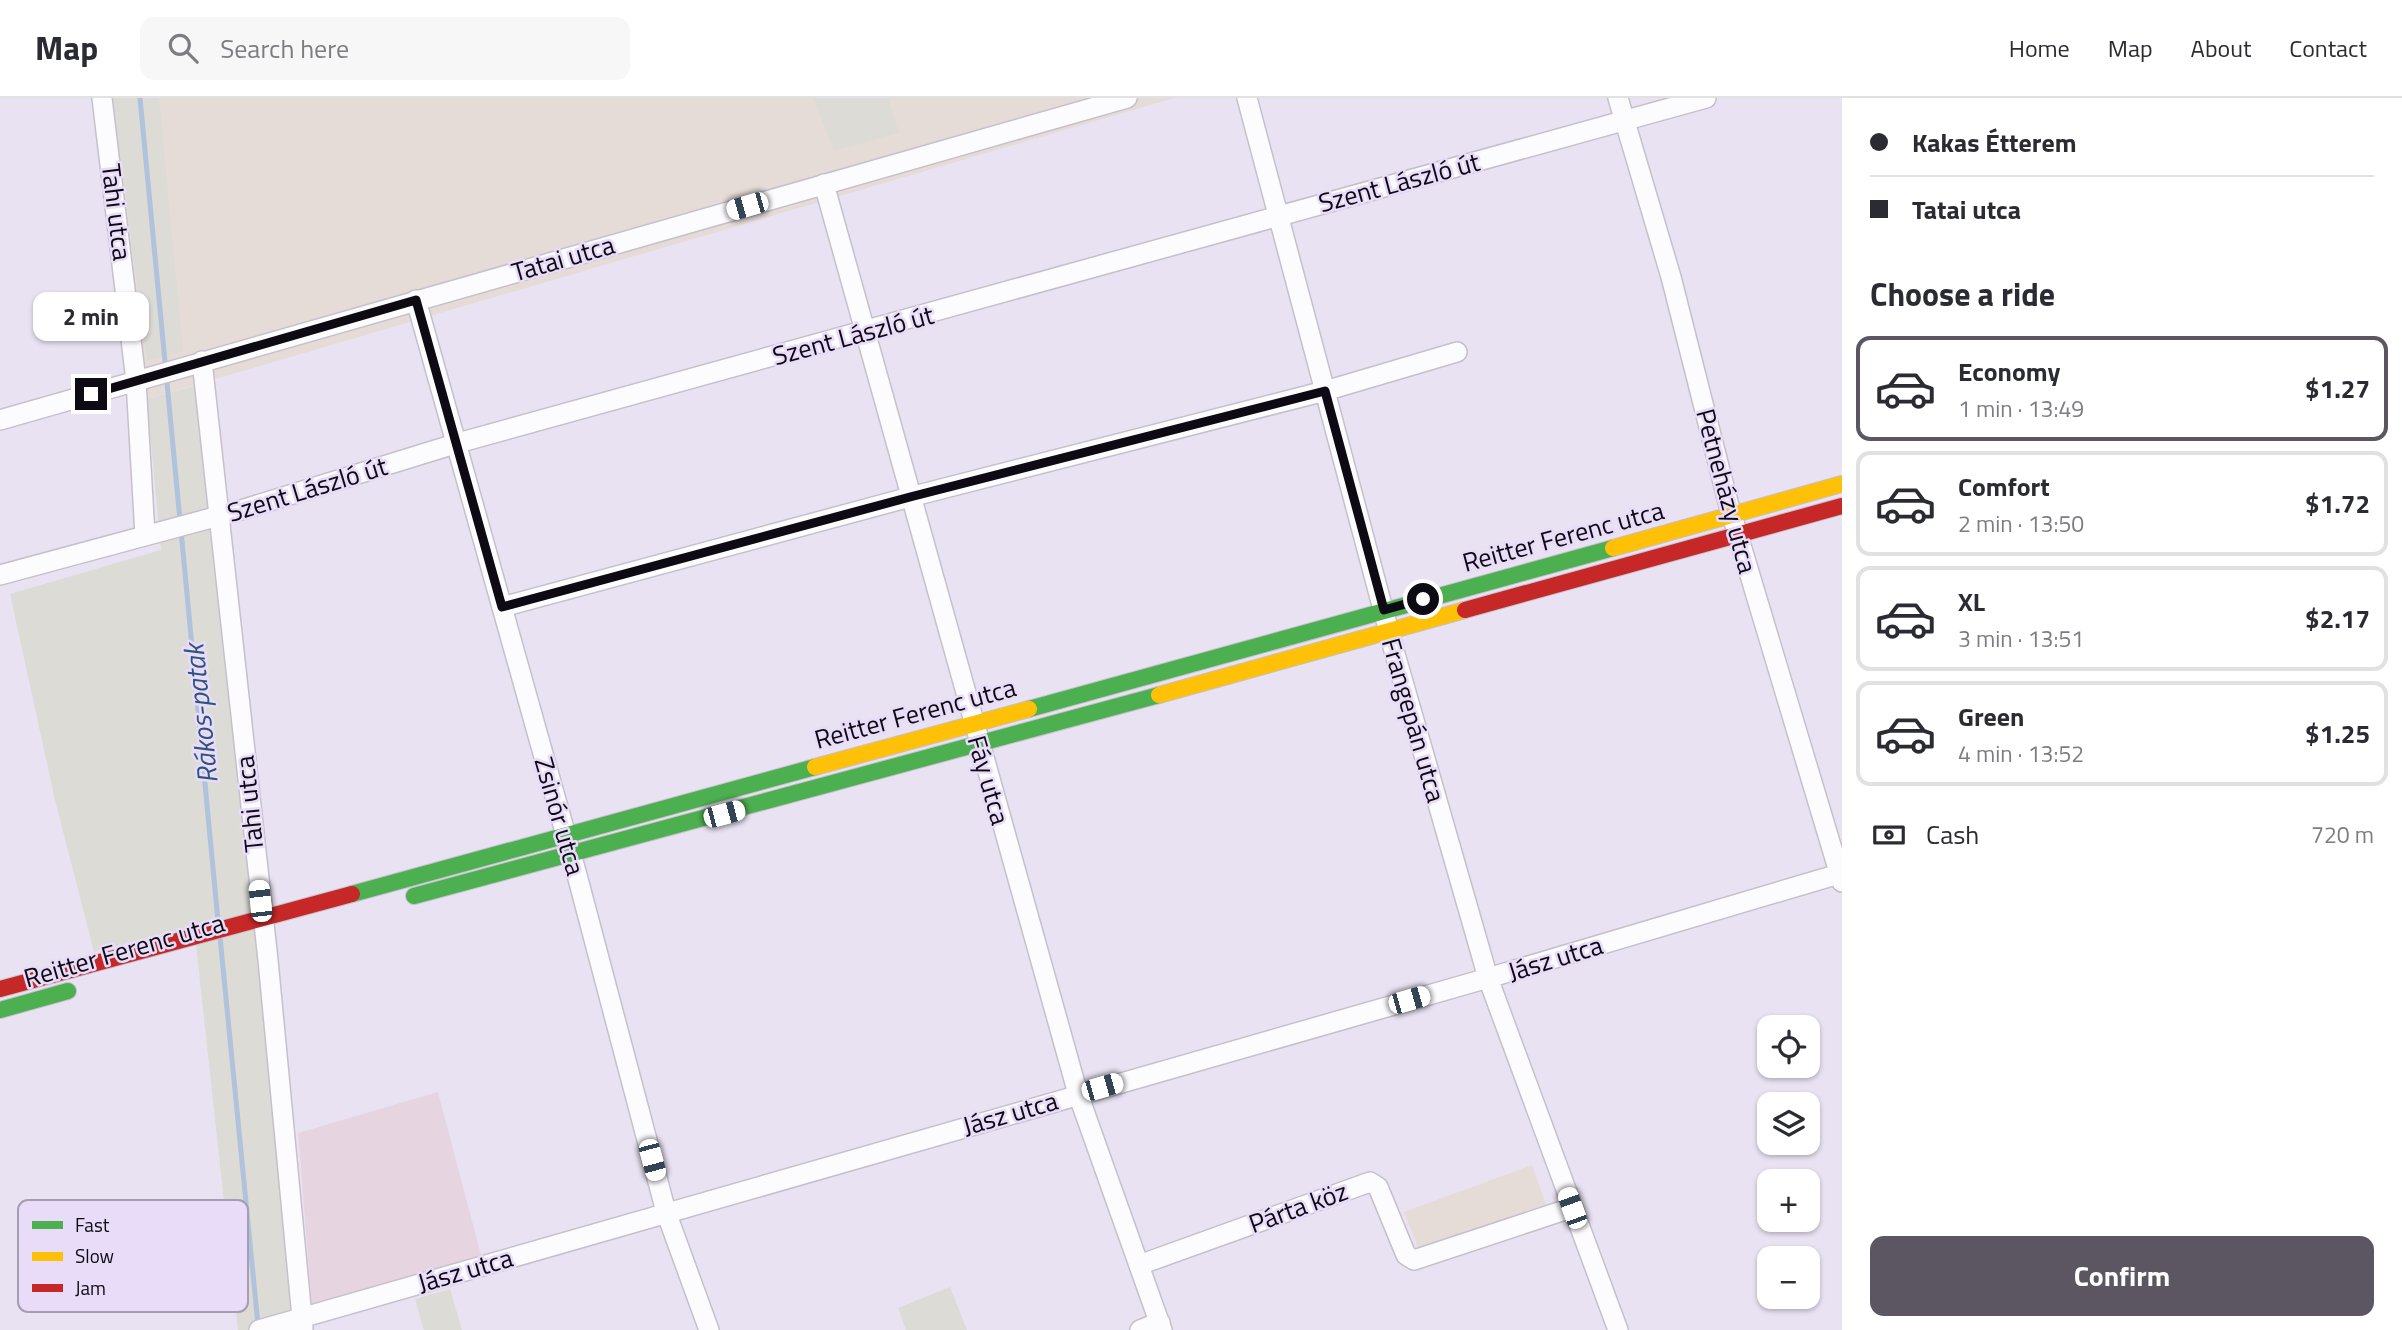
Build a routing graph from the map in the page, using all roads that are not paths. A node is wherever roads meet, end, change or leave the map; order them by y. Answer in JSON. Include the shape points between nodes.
{"nodes":[{"id":1,"x":102,"y":98,"type":"edge"},
{"id":2,"x":1127,"y":98,"type":"edge"},
{"id":3,"x":1247,"y":98,"type":"edge"},
{"id":4,"x":1618,"y":98,"type":"edge"},
{"id":5,"x":1706,"y":98,"type":"edge"},
{"id":6,"x":1625,"y":121,"type":"junction"},
{"id":7,"x":824,"y":184,"type":"junction"},
{"id":8,"x":1278,"y":215,"type":"junction"},
{"id":9,"x":416,"y":300,"type":"junction"},
{"id":10,"x":863,"y":332,"type":"junction"},
{"id":11,"x":1457,"y":352,"type":"dead end"},
{"id":12,"x":194,"y":363,"type":"junction"},
{"id":13,"x":136,"y":381,"type":"junction"},
{"id":14,"x":1325,"y":391,"type":"junction"},
{"id":15,"x":0,"y":419,"type":"edge"},
{"id":16,"x":458,"y":443,"type":"junction"},
{"id":17,"x":1842,"y":484,"type":"edge"},
{"id":18,"x":910,"y":497,"type":"junction"},
{"id":19,"x":1842,"y":506,"type":"edge"},
{"id":20,"x":1732,"y":515,"type":"junction"},
{"id":21,"x":212,"y":517,"type":"junction"},
{"id":22,"x":145,"y":536,"type":"junction"},
{"id":23,"x":1738,"y":536,"type":"junction"},
{"id":24,"x":0,"y":575,"type":"edge"},
{"id":25,"x":502,"y":607,"type":"junction"},
{"id":26,"x":1384,"y":610,"type":"junction"},
{"id":27,"x":1389,"y":631,"type":"junction"},
{"id":28,"x":1207,"y":659,"type":"junction"},
{"id":29,"x":1213,"y":680,"type":"junction"},
{"id":30,"x":973,"y":723,"type":"junction"},
{"id":31,"x":979,"y":745,"type":"junction"},
{"id":32,"x":565,"y":834,"type":"junction"},
{"id":33,"x":571,"y":855,"type":"junction"},
{"id":34,"x":1841,"y":877,"type":"edge"},
{"id":35,"x":400,"y":899,"type":"dead end"},
{"id":36,"x":260,"y":930,"type":"junction"},
{"id":37,"x":1488,"y":978,"type":"junction"},
{"id":38,"x":90,"y":985,"type":"dead end"},
{"id":39,"x":0,"y":989,"type":"edge"},
{"id":40,"x":0,"y":1010,"type":"edge"},
{"id":41,"x":1078,"y":1094,"type":"junction"},
{"id":42,"x":1572,"y":1208,"type":"junction"},
{"id":43,"x":666,"y":1212,"type":"junction"},
{"id":44,"x":1139,"y":1265,"type":"junction"},
{"id":45,"x":298,"y":1322,"type":"edge"},
{"id":46,"x":1161,"y":1326,"type":"edge"},
{"id":47,"x":259,"y":1330,"type":"edge"},
{"id":48,"x":709,"y":1330,"type":"edge"},
{"id":49,"x":1140,"y":1330,"type":"edge"},
{"id":50,"x":1618,"y":1330,"type":"edge"}],
"edges":[{"from":1,"to":13,"type":"street","name":"Tahi utca"},
{"from":2,"to":7,"type":"street","name":"Tatai utca"},
{"from":3,"to":8,"type":"street","name":"Frangepán utca"},
{"from":4,"to":6,"type":"street","name":"Petneházy utca"},
{"from":5,"to":6,"type":"street","name":"Szent László út"},
{"from":6,"to":8,"type":"street","name":"Szent László út"},
{"from":6,"to":20,"type":"street","name":"Petneházy utca","via":[[1671,277]]},
{"from":7,"to":9,"type":"street","name":"Tatai utca"},
{"from":7,"to":10,"type":"street","name":"Fáy utca"},
{"from":8,"to":10,"type":"street","name":"Szent László út"},
{"from":8,"to":14,"type":"street","name":"Frangepán utca"},
{"from":9,"to":12,"type":"street","name":"Tatai utca"},
{"from":9,"to":16,"type":"street","name":"Zsinór utca"},
{"from":10,"to":16,"type":"street","name":"Szent László út"},
{"from":10,"to":18,"type":"street","name":"Fáy utca"},
{"from":11,"to":14,"type":"street"},
{"from":12,"to":13,"type":"street","name":"Tatai utca"},
{"from":12,"to":21,"type":"street","name":"Tahi utca"},
{"from":13,"to":15,"type":"street","name":"Tatai utca"},
{"from":13,"to":22,"type":"street","name":"Tahi utca"},
{"from":14,"to":18,"type":"street"},
{"from":14,"to":26,"type":"street","name":"Frangepán utca"},
{"from":16,"to":21,"type":"street","name":"Szent László út"},
{"from":16,"to":25,"type":"street","name":"Zsinór utca"},
{"from":17,"to":20,"type":"street","name":"Reitter Ferenc utca"},
{"from":18,"to":25,"type":"street"},
{"from":18,"to":30,"type":"street","name":"Fáy utca"},
{"from":19,"to":23,"type":"street","name":"Reitter Ferenc utca"},
{"from":20,"to":23,"type":"street","name":"Petneházy utca"},
{"from":20,"to":26,"type":"street","name":"Reitter Ferenc utca"},
{"from":21,"to":22,"type":"street","name":"Szent László út"},
{"from":21,"to":36,"type":"street","name":"Tahi utca"},
{"from":22,"to":24,"type":"street","name":"Szent László út"},
{"from":23,"to":27,"type":"street","name":"Reitter Ferenc utca"},
{"from":23,"to":34,"type":"street","name":"Petneházy utca"},
{"from":25,"to":32,"type":"street","name":"Zsinór utca"},
{"from":26,"to":27,"type":"street","name":"Frangepán utca"},
{"from":26,"to":28,"type":"street","name":"Reitter Ferenc utca"},
{"from":27,"to":29,"type":"street","name":"Reitter Ferenc utca"},
{"from":27,"to":37,"type":"street","name":"Frangepán utca"},
{"from":28,"to":29,"type":"street"},
{"from":28,"to":30,"type":"street","name":"Reitter Ferenc utca"},
{"from":29,"to":31,"type":"street","name":"Reitter Ferenc utca"},
{"from":30,"to":31,"type":"street","name":"Fáy utca"},
{"from":30,"to":32,"type":"street","name":"Reitter Ferenc utca"},
{"from":31,"to":33,"type":"street","name":"Reitter Ferenc utca"},
{"from":31,"to":41,"type":"street","name":"Fáy utca"},
{"from":32,"to":33,"type":"street","name":"Zsinór utca"},
{"from":32,"to":36,"type":"street","name":"Reitter Ferenc utca"},
{"from":33,"to":35,"type":"street","name":"Reitter Ferenc utca"},
{"from":33,"to":43,"type":"street","name":"Zsinór utca"},
{"from":34,"to":37,"type":"street","name":"Jász utca"},
{"from":36,"to":39,"type":"street","name":"Reitter Ferenc utca","via":[[186,941]]},
{"from":36,"to":45,"type":"street","name":"Tahi utca"},
{"from":37,"to":41,"type":"street","name":"Jász utca"},
{"from":37,"to":42,"type":"street","name":"Frangepán utca"},
{"from":38,"to":40,"type":"street","name":"Reitter Ferenc utca"},
{"from":41,"to":43,"type":"street","name":"Jász utca"},
{"from":41,"to":44,"type":"street","name":"Fáy utca"},
{"from":42,"to":44,"type":"street","name":"Párta köz","via":[[1414,1260],[1406,1255],[1378,1187],[1370,1182]]},
{"from":42,"to":50,"type":"street","name":"Frangepán utca"},
{"from":43,"to":45,"type":"street","name":"Jász utca"},
{"from":43,"to":48,"type":"street","name":"Zsinór utca"},
{"from":44,"to":46,"type":"street","name":"Fáy utca"},
{"from":45,"to":47,"type":"street","name":"Jász utca"},
{"from":46,"to":49,"type":"street"}]}
